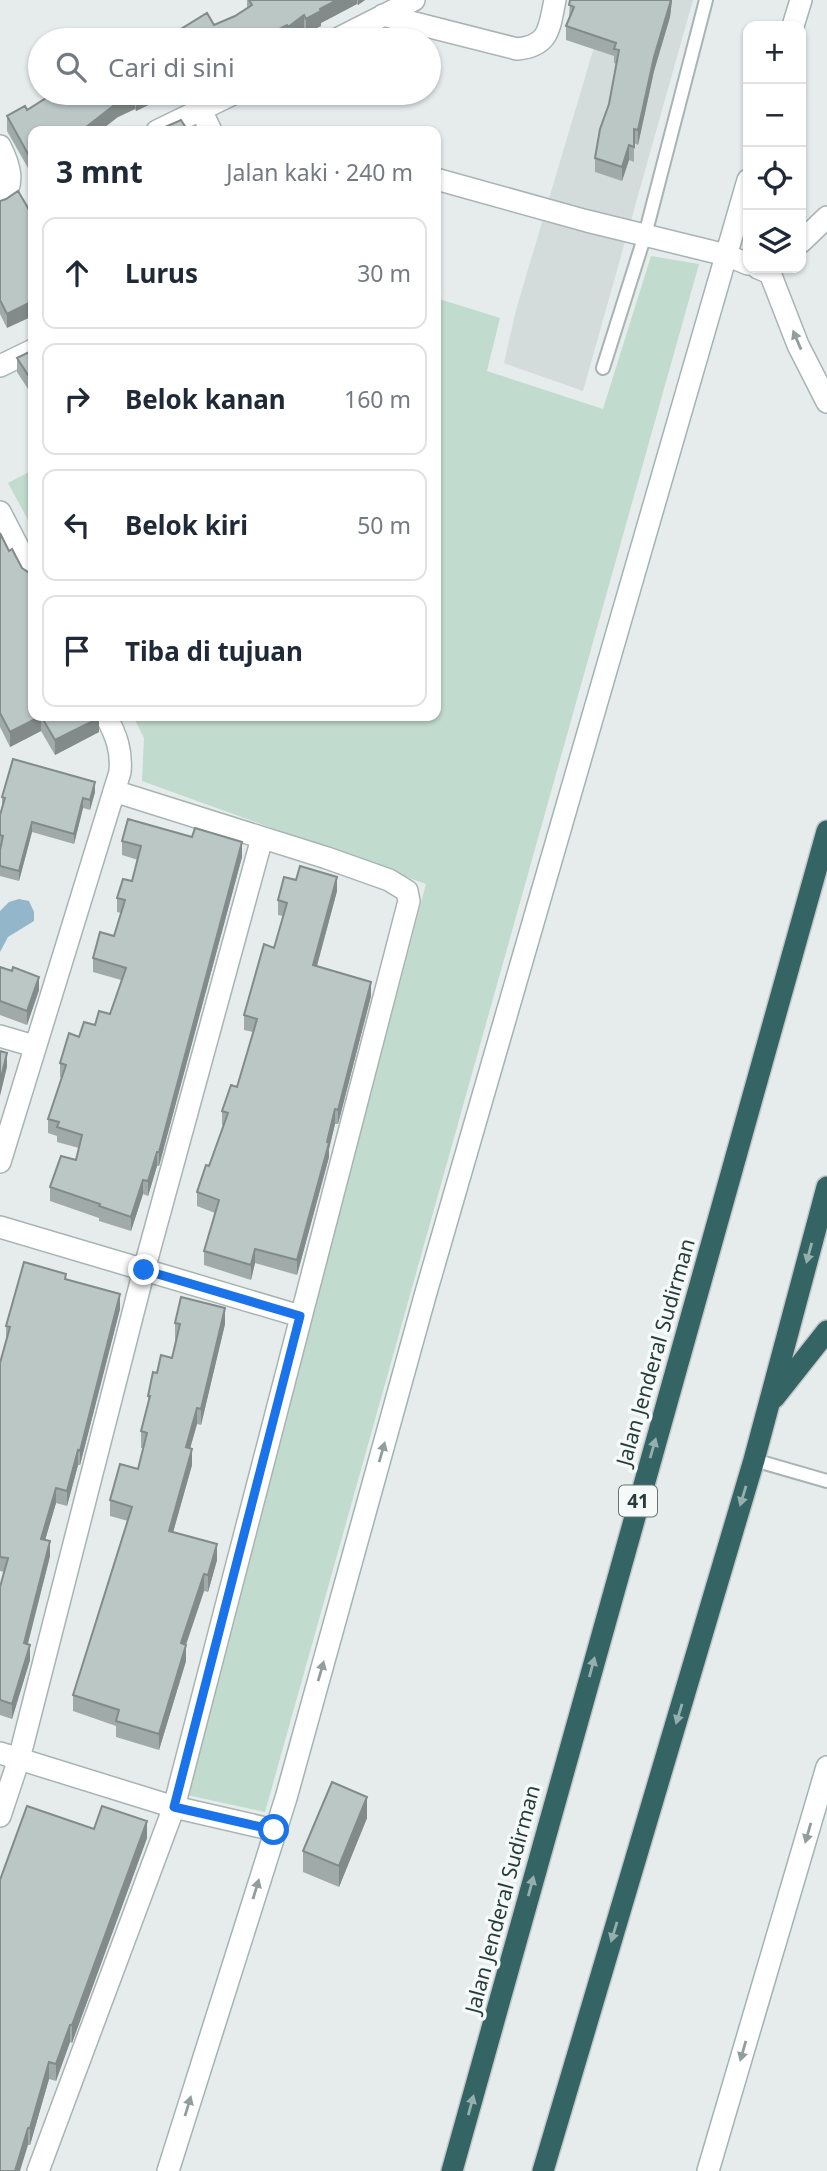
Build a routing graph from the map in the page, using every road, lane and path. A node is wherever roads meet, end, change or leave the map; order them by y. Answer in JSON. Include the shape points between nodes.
{"nodes":[{"id":1,"x":415,"y":0,"type":"edge"},
{"id":2,"x":555,"y":0,"type":"edge"},
{"id":3,"x":706,"y":0,"type":"edge"},
{"id":4,"x":801,"y":0,"type":"edge"},
{"id":5,"x":383,"y":15,"type":"junction"},
{"id":6,"x":795,"y":21,"type":"edge"},
{"id":7,"x":358,"y":28,"type":"edge"},
{"id":8,"x":434,"y":28,"type":"edge"},
{"id":9,"x":441,"y":30,"type":"edge"},
{"id":10,"x":211,"y":105,"type":"edge"},
{"id":11,"x":201,"y":110,"type":"junction"},
{"id":12,"x":167,"y":126,"type":"edge"},
{"id":13,"x":209,"y":126,"type":"edge"},
{"id":14,"x":0,"y":146,"type":"edge"},
{"id":15,"x":441,"y":180,"type":"edge"},
{"id":16,"x":743,"y":197,"type":"edge"},
{"id":17,"x":0,"y":202,"type":"edge"},
{"id":18,"x":827,"y":217,"type":"edge"},
{"id":19,"x":645,"y":235,"type":"junction"},
{"id":20,"x":806,"y":237,"type":"edge"},
{"id":21,"x":726,"y":255,"type":"junction"},
{"id":22,"x":743,"y":262,"type":"edge"},
{"id":23,"x":770,"y":273,"type":"edge"},
{"id":24,"x":28,"y":352,"type":"edge"},
{"id":25,"x":0,"y":366,"type":"edge"},
{"id":26,"x":603,"y":368,"type":"dead end"},
{"id":27,"x":827,"y":401,"type":"edge"},
{"id":28,"x":0,"y":512,"type":"edge"},
{"id":29,"x":28,"y":566,"type":"edge"},
{"id":30,"x":108,"y":721,"type":"edge"},
{"id":31,"x":114,"y":791,"type":"junction"},
{"id":32,"x":827,"y":831,"type":"edge"},
{"id":33,"x":262,"y":838,"type":"junction"},
{"id":34,"x":0,"y":1036,"type":"edge"},
{"id":35,"x":34,"y":1046,"type":"junction"},
{"id":36,"x":1,"y":1156,"type":"edge"},
{"id":37,"x":827,"y":1187,"type":"edge"},
{"id":38,"x":0,"y":1227,"type":"edge"},
{"id":39,"x":144,"y":1270,"type":"junction"},
{"id":40,"x":300,"y":1316,"type":"junction"},
{"id":41,"x":827,"y":1331,"type":"edge"},
{"id":42,"x":766,"y":1408,"type":"junction"},
{"id":43,"x":754,"y":1460,"type":"junction"},
{"id":44,"x":827,"y":1481,"type":"edge"},
{"id":45,"x":10,"y":1756,"type":"edge"},
{"id":46,"x":827,"y":1768,"type":"edge"},
{"id":47,"x":174,"y":1807,"type":"junction"},
{"id":48,"x":0,"y":1815,"type":"edge"},
{"id":49,"x":274,"y":1830,"type":"junction"},
{"id":50,"x":38,"y":2171,"type":"edge"},
{"id":51,"x":168,"y":2171,"type":"edge"},
{"id":52,"x":452,"y":2171,"type":"edge"},
{"id":53,"x":543,"y":2171,"type":"edge"},
{"id":54,"x":708,"y":2171,"type":"edge"}],
"edges":[{"from":1,"to":5,"type":"street"},
{"from":2,"to":9,"type":"street","via":[[545,38],[537,45],[517,49]]},
{"from":3,"to":19,"type":"lane"},
{"from":4,"to":6,"type":"street"},
{"from":5,"to":7,"type":"street"},
{"from":5,"to":8,"type":"street"},
{"from":10,"to":11,"type":"street"},
{"from":11,"to":12,"type":"street"},
{"from":11,"to":13,"type":"street"},
{"from":14,"to":17,"type":"street","via":[[11,180]]},
{"from":15,"to":19,"type":"street"},
{"from":16,"to":21,"type":"street"},
{"from":18,"to":20,"type":"street"},
{"from":19,"to":21,"type":"street"},
{"from":19,"to":26,"type":"lane"},
{"from":21,"to":22,"type":"street"},
{"from":49,"to":21,"type":"street","one_way":true},
{"from":27,"to":23,"type":"street","one_way":true,"via":[[798,345]]},
{"from":24,"to":25,"type":"street"},
{"from":28,"to":29,"type":"street"},
{"from":30,"to":31,"type":"street","via":[[121,752]]},
{"from":31,"to":33,"type":"street"},
{"from":31,"to":35,"type":"street"},
{"from":52,"to":32,"type":"highway","name":"Jalan Jenderal Sudirman","number":"41","one_way":true},
{"from":33,"to":39,"type":"street"},
{"from":33,"to":40,"type":"street","via":[[388,880],[409,897]]},
{"from":34,"to":35,"type":"street"},
{"from":35,"to":36,"type":"street"},
{"from":37,"to":42,"type":"highway","one_way":true},
{"from":38,"to":39,"type":"street"},
{"from":39,"to":40,"type":"street"},
{"from":39,"to":45,"type":"street"},
{"from":40,"to":47,"type":"street"},
{"from":41,"to":42,"type":"highway"},
{"from":42,"to":43,"type":"highway"},
{"from":43,"to":44,"type":"lane"},
{"from":43,"to":53,"type":"highway","one_way":true},
{"from":45,"to":47,"type":"street"},
{"from":45,"to":48,"type":"street"},
{"from":46,"to":54,"type":"street","one_way":true},
{"from":47,"to":49,"type":"street"},
{"from":47,"to":50,"type":"street"},
{"from":51,"to":49,"type":"street","one_way":true}]}
